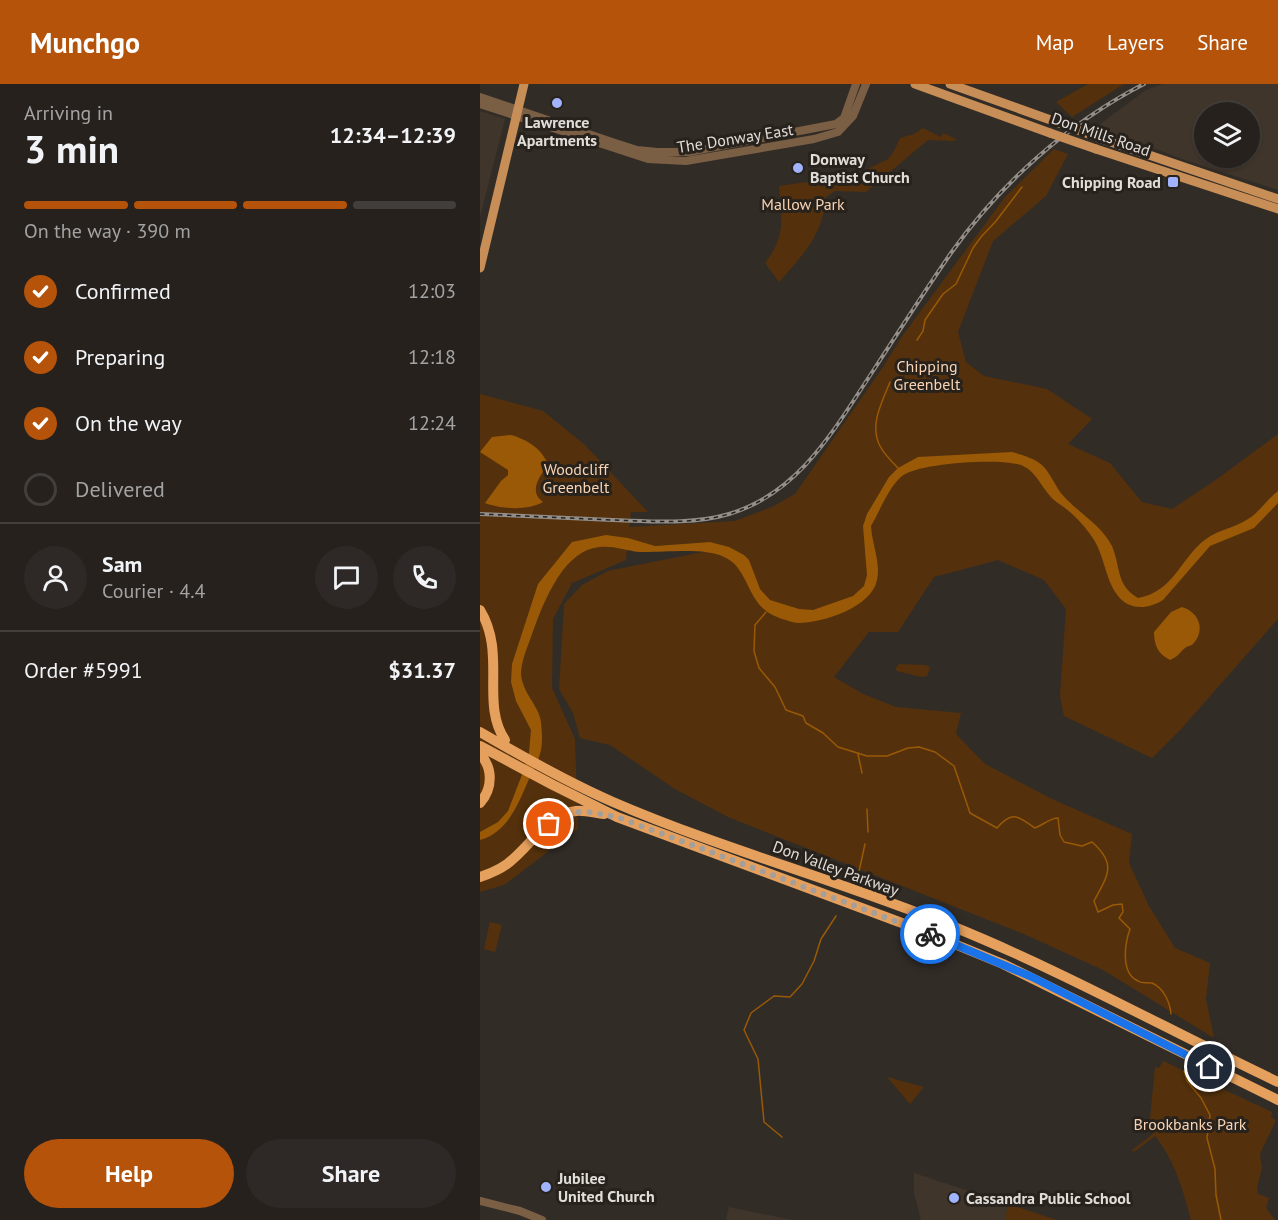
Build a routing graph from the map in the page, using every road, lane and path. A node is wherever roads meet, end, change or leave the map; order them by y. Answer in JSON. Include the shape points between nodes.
{"nodes":[{"id":1,"x":524,"y":84,"type":"edge"},
{"id":2,"x":856,"y":84,"type":"edge"},
{"id":3,"x":866,"y":84,"type":"edge"},
{"id":4,"x":915,"y":84,"type":"edge"},
{"id":5,"x":950,"y":84,"type":"edge"},
{"id":6,"x":480,"y":97,"type":"edge"},
{"id":7,"x":480,"y":104,"type":"edge"},
{"id":8,"x":517,"y":113,"type":"junction"},
{"id":9,"x":1278,"y":199,"type":"edge"},
{"id":10,"x":1278,"y":208,"type":"edge"},
{"id":11,"x":480,"y":268,"type":"edge"},
{"id":12,"x":480,"y":610,"type":"edge"},
{"id":13,"x":480,"y":628,"type":"edge"},
{"id":14,"x":481,"y":643,"type":"edge"},
{"id":15,"x":482,"y":684,"type":"edge"},
{"id":16,"x":483,"y":715,"type":"dead end"},
{"id":17,"x":480,"y":732,"type":"edge"},
{"id":18,"x":480,"y":746,"type":"edge"},
{"id":19,"x":517,"y":753,"type":"junction"},
{"id":20,"x":480,"y":754,"type":"edge"},
{"id":21,"x":555,"y":780,"type":"junction"},
{"id":22,"x":480,"y":803,"type":"edge"},
{"id":23,"x":617,"y":817,"type":"junction"},
{"id":24,"x":480,"y":877,"type":"edge"},
{"id":25,"x":1278,"y":1082,"type":"edge"},
{"id":26,"x":1278,"y":1100,"type":"edge"},
{"id":27,"x":480,"y":1200,"type":"edge"},
{"id":28,"x":542,"y":1220,"type":"edge"}],
"edges":[{"from":1,"to":8,"type":"main road"},
{"from":2,"to":8,"type":"street","name":"The Donway East","via":[[844,118],[837,124],[689,152],[637,150]]},
{"from":3,"to":8,"type":"street","name":"The Donway East","via":[[853,116],[838,132],[686,161],[648,159]]},
{"from":4,"to":10,"type":"main road","name":"Don Mills Road","bridge":true,"via":[[1096,149]]},
{"from":5,"to":9,"type":"main road","name":"Don Mills Road","bridge":true},
{"from":6,"to":8,"type":"street","name":"The Donway East"},
{"from":7,"to":8,"type":"street","name":"The Donway East"},
{"from":8,"to":11,"type":"main road"},
{"from":12,"to":15,"type":"highway","via":[[489,640]]},
{"from":13,"to":14,"type":"highway"},
{"from":16,"to":19,"type":"highway"},
{"from":17,"to":19,"type":"highway","name":"Don Valley Parkway"},
{"from":18,"to":21,"type":"highway","name":"Don Valley Parkway"},
{"from":19,"to":21,"type":"highway","name":"Don Valley Parkway"},
{"from":20,"to":22,"type":"highway","via":[[490,776],[487,794]]},
{"from":21,"to":23,"type":"highway","name":"Don Valley Parkway"},
{"from":21,"to":25,"type":"highway","name":"Don Valley Parkway","via":[[963,931],[1032,960]]},
{"from":23,"to":24,"type":"highway","via":[[576,811],[563,815],[513,860]]},
{"from":23,"to":26,"type":"highway","name":"Don Valley Parkway","via":[[992,959]]},
{"from":27,"to":28,"type":"street"}]}
